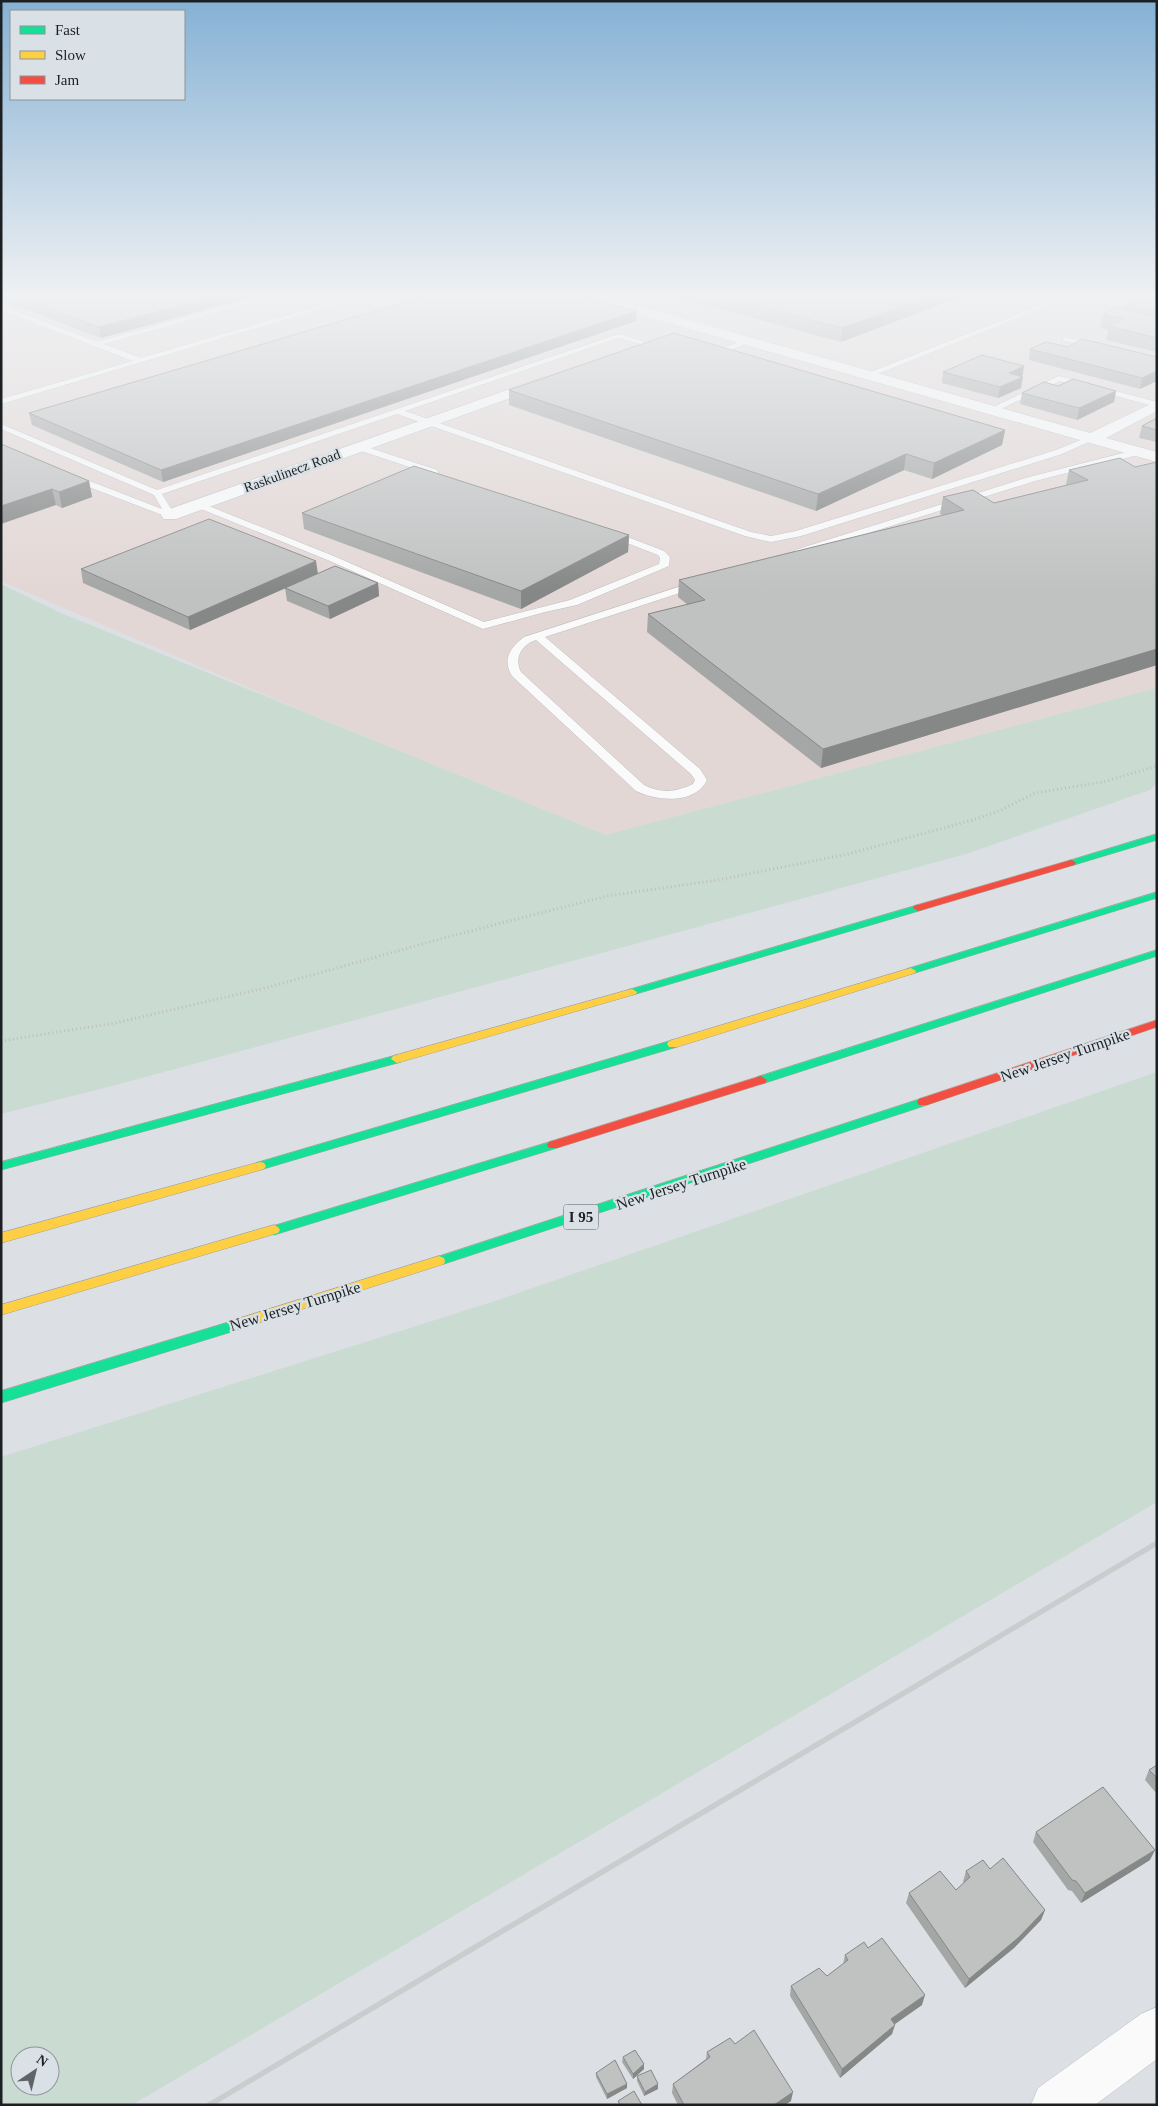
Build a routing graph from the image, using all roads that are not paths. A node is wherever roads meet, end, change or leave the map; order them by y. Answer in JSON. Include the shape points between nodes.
{"nodes":[{"id":1,"x":31,"y":393,"type":"edge"},
{"id":2,"x":448,"y":393,"type":"edge"},
{"id":3,"x":508,"y":393,"type":"edge"},
{"id":4,"x":932,"y":393,"type":"edge"},
{"id":5,"x":1027,"y":393,"type":"edge"},
{"id":6,"x":1110,"y":393,"type":"edge"},
{"id":7,"x":1,"y":402,"type":"edge"},
{"id":8,"x":1155,"y":407,"type":"edge"},
{"id":9,"x":991,"y":410,"type":"junction"},
{"id":10,"x":396,"y":411,"type":"junction"},
{"id":11,"x":429,"y":422,"type":"junction"},
{"id":12,"x":1,"y":426,"type":"edge"},
{"id":13,"x":1091,"y":438,"type":"junction"},
{"id":14,"x":358,"y":447,"type":"junction"},
{"id":15,"x":1139,"y":452,"type":"junction"},
{"id":16,"x":1157,"y":457,"type":"edge"},
{"id":17,"x":62,"y":473,"type":"edge"},
{"id":18,"x":441,"y":475,"type":"edge"},
{"id":19,"x":156,"y":493,"type":"junction"},
{"id":20,"x":199,"y":504,"type":"junction"},
{"id":21,"x":170,"y":515,"type":"junction"},
{"id":22,"x":604,"y":530,"type":"edge"},
{"id":23,"x":788,"y":555,"type":"edge"},
{"id":24,"x":707,"y":581,"type":"edge"},
{"id":25,"x":538,"y":636,"type":"junction"},
{"id":26,"x":1157,"y":836,"type":"edge"},
{"id":27,"x":1157,"y":895,"type":"edge"},
{"id":28,"x":1157,"y":953,"type":"edge"},
{"id":29,"x":1157,"y":1023,"type":"edge"},
{"id":30,"x":1,"y":1166,"type":"edge"},
{"id":31,"x":1,"y":1238,"type":"edge"},
{"id":32,"x":1,"y":1310,"type":"edge"},
{"id":33,"x":1,"y":1397,"type":"edge"},
{"id":34,"x":1157,"y":2030,"type":"edge"},
{"id":35,"x":1055,"y":2105,"type":"edge"}],
"edges":[{"from":1,"to":7,"type":"lane"},
{"from":2,"to":10,"type":"lane"},
{"from":3,"to":11,"type":"street","name":"Raskulinecz Road"},
{"from":4,"to":9,"type":"street"},
{"from":5,"to":9,"type":"lane"},
{"from":6,"to":8,"type":"lane"},
{"from":8,"to":13,"type":"street"},
{"from":9,"to":13,"type":"street"},
{"from":10,"to":11,"type":"lane"},
{"from":10,"to":19,"type":"lane"},
{"from":11,"to":13,"type":"lane","via":[[748,534],[771,539],[798,534],[1059,452]]},
{"from":11,"to":14,"type":"street","name":"Raskulinecz Road"},
{"from":12,"to":19,"type":"lane"},
{"from":13,"to":15,"type":"street"},
{"from":14,"to":18,"type":"lane"},
{"from":14,"to":20,"type":"street","name":"Raskulinecz Road"},
{"from":15,"to":16,"type":"street"},
{"from":15,"to":23,"type":"lane","via":[[1032,479]]},
{"from":17,"to":21,"type":"lane"},
{"from":19,"to":21,"type":"lane"},
{"from":20,"to":21,"type":"street","name":"Raskulinecz Road"},
{"from":20,"to":22,"type":"lane","via":[[483,626],[574,603],[664,566],[666,561],[661,553]]},
{"from":24,"to":25,"type":"lane"},
{"from":25,"to":25,"type":"lane","via":[[517,646],[510,665],[516,674],[640,788],[658,796],[670,796],[698,786],[701,780],[696,772]]},
{"from":26,"to":30,"type":"highway","via":[[453,1044]]},
{"from":27,"to":31,"type":"highway","via":[[826,999]]},
{"from":28,"to":32,"type":"highway","via":[[526,1154]]},
{"from":29,"to":33,"type":"highway","name":"New Jersey Turnpike","number":"I 95","via":[[573,1219]]},
{"from":34,"to":35,"type":"street"}]}
